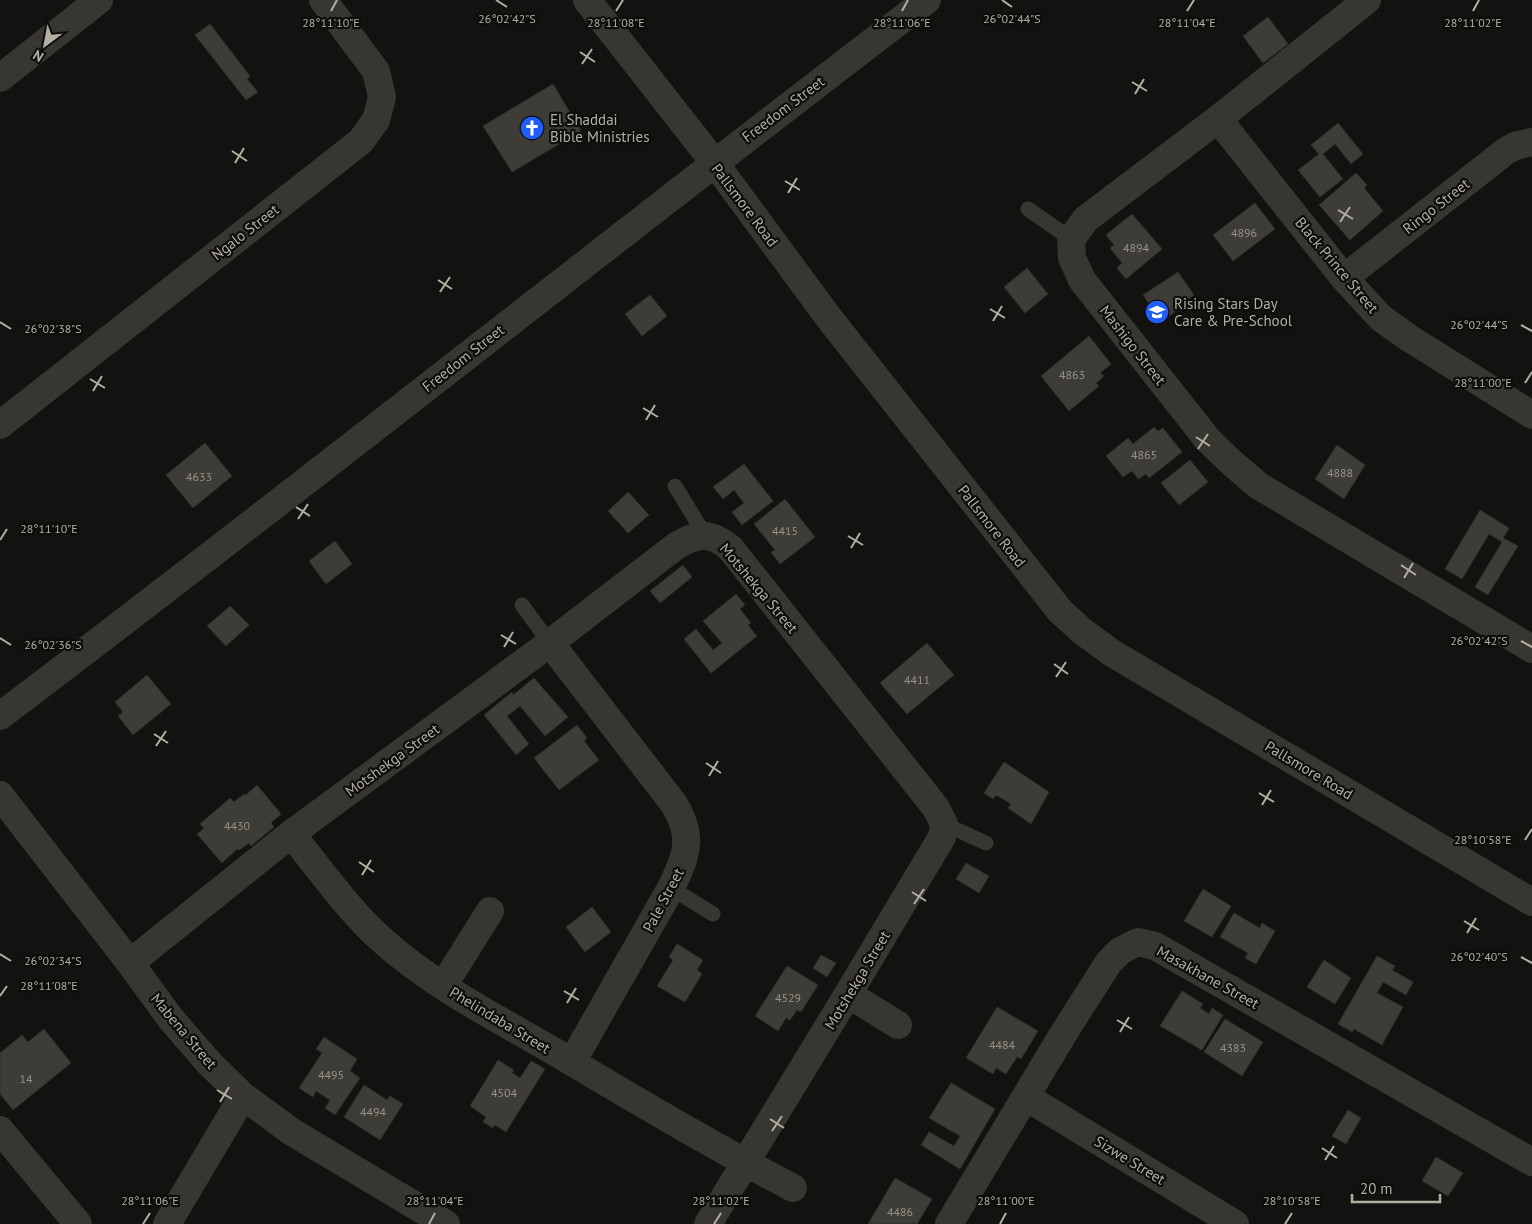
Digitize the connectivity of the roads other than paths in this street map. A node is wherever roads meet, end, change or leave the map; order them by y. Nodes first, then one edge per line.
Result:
1 (99, 0) edge
2 (323, 0) edge
3 (587, 0) edge
4 (926, 0) edge
5 (1367, 0) edge
6 (0, 78) edge
7 (1218, 119) junction
8 (1532, 142) edge
9 (714, 162) junction
10 (1028, 209) dead end
11 (1071, 239) junction
12 (1344, 278) junction
13 (1532, 415) edge
14 (0, 425) edge
15 (675, 486) dead end
16 (705, 535) junction
17 (522, 605) dead end
18 (550, 643) junction
19 (1532, 649) edge
20 (0, 716) edge
21 (0, 795) edge
22 (944, 824) junction
23 (291, 834) junction
24 (986, 843) dead end
25 (671, 888) junction
26 (1532, 902) edge
27 (490, 911) dead end
28 (713, 914) dead end
29 (130, 962) junction
30 (443, 986) junction
31 (848, 994) junction
32 (898, 1025) dead end
33 (572, 1062) junction
34 (243, 1096) junction
35 (1026, 1097) junction
36 (0, 1130) edge
37 (1529, 1152) edge
38 (745, 1162) junction
39 (794, 1188) dead end
40 (78, 1224) edge
41 (167, 1224) edge
42 (446, 1224) edge
43 (708, 1224) edge
44 (949, 1224) edge
45 (1235, 1224) edge

1 - 6 street
2 - 14 street, Ngalo Street
3 - 9 street, Pallsmore Road
4 - 9 street, Freedom Street
5 - 7 street
7 - 11 street
7 - 12 street, Black Prince Street
8 - 12 street, Ringo Street
9 - 20 street, Freedom Street
9 - 26 street, Pallsmore Road
10 - 11 lane
11 - 19 street, Mashigo Street
12 - 13 street, Black Prince Street
15 - 16 lane
16 - 18 street, Motshekga Street
16 - 22 street, Motshekga Street
17 - 18 lane
18 - 23 street, Motshekga Street
18 - 25 street, Pale Street
21 - 29 street, Mabena Street
22 - 24 lane
22 - 31 street, Motshekga Street
23 - 29 street, Motshekga Street
23 - 30 street, Phelindaba Street
25 - 28 lane
25 - 33 street, Pale Street
27 - 30 street
29 - 34 street, Mabena Street
30 - 33 street, Phelindaba Street
31 - 32 street
31 - 38 street, Motshekga Street
33 - 38 street, Phelindaba Street
34 - 41 street
34 - 42 street, Mabena Street
35 - 37 street, Masakhane Street
35 - 44 street, Masakhane Street
35 - 45 street, Sizwe Street
36 - 40 street
38 - 39 street, Phelindaba Street
38 - 43 street, Motshekga Street

